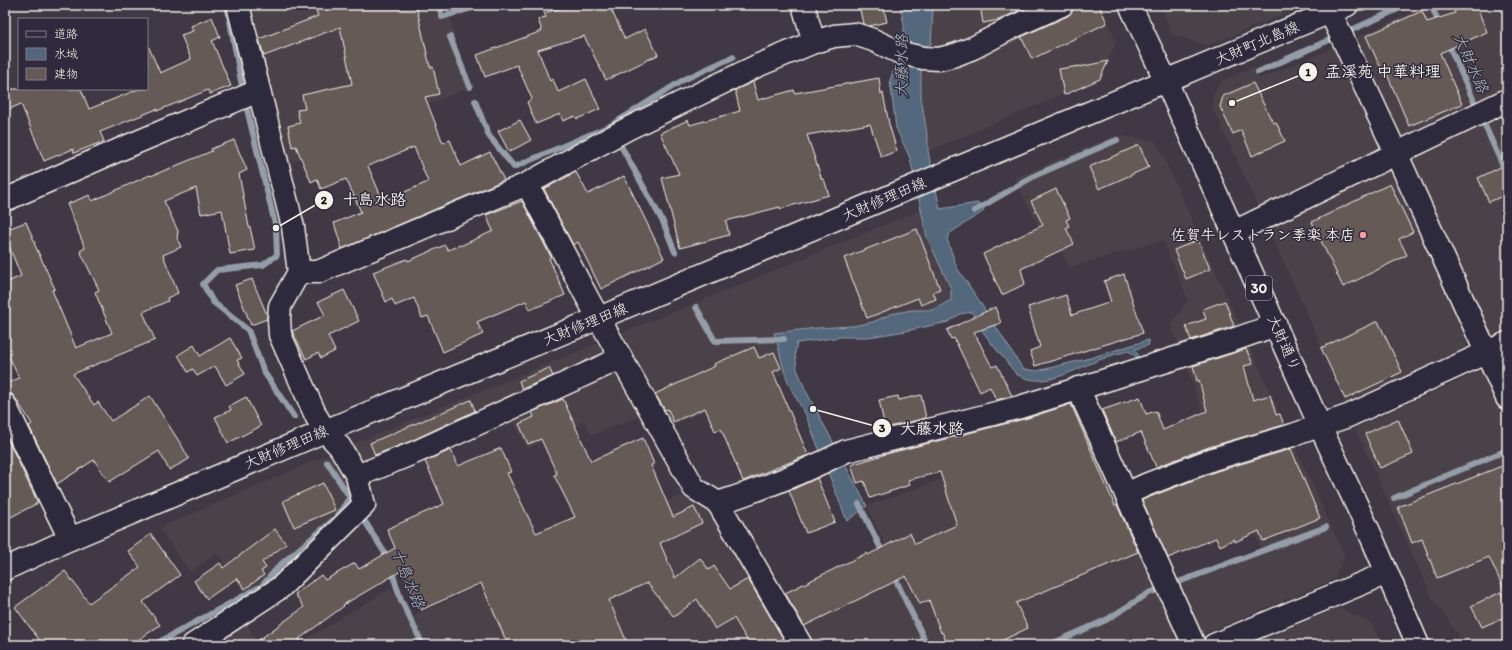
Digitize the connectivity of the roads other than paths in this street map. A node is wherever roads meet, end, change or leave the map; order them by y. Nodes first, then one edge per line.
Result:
1 (238, 5) edge
2 (803, 5) edge
3 (1062, 5) edge
4 (1130, 5) edge
5 (1335, 12) edge
6 (814, 42) junction
7 (1166, 81) junction
8 (258, 91) junction
9 (1500, 104) edge
10 (1396, 153) junction
11 (527, 184) junction
12 (5, 200) edge
13 (1234, 232) junction
14 (299, 272) junction
15 (599, 318) junction
16 (1276, 325) junction
17 (1507, 343) edge
18 (1486, 353) junction
19 (621, 358) junction
20 (1078, 388) junction
21 (1507, 398) edge
22 (5, 405) edge
23 (1320, 426) junction
24 (325, 431) junction
25 (357, 476) junction
26 (1126, 494) junction
27 (718, 503) junction
28 (70, 539) junction
29 (5, 568) edge
30 (1387, 573) junction
31 (193, 645) edge
32 (801, 645) edge
33 (1194, 645) edge
34 (1214, 645) edge
35 (1418, 645) edge

1 - 8 street
2 - 6 street
3 - 6 street
4 - 7 street, 大財通り / 30
5 - 7 street, 大財町北島線
5 - 10 street
6 - 11 street
7 - 13 street, 大財通り / 30
7 - 15 street, 大財修理田線
8 - 12 street
8 - 14 street
9 - 10 street
10 - 13 street
10 - 18 street
11 - 14 street
11 - 15 street
13 - 16 street, 大財通り / 30
14 - 24 street
15 - 19 street
15 - 24 street, 大財修理田線
16 - 20 street
16 - 23 street, 大財通り / 30
17 - 18 street
18 - 21 street
18 - 23 street
19 - 25 street
19 - 27 street
20 - 26 street
20 - 27 street
22 - 28 street
23 - 26 street
23 - 30 street, 大財通り / 30
24 - 25 street
24 - 28 street, 大財修理田線
25 - 31 street
26 - 33 street
27 - 32 street
28 - 29 street, 大財修理田線
30 - 34 street
30 - 35 street, 大財通り

